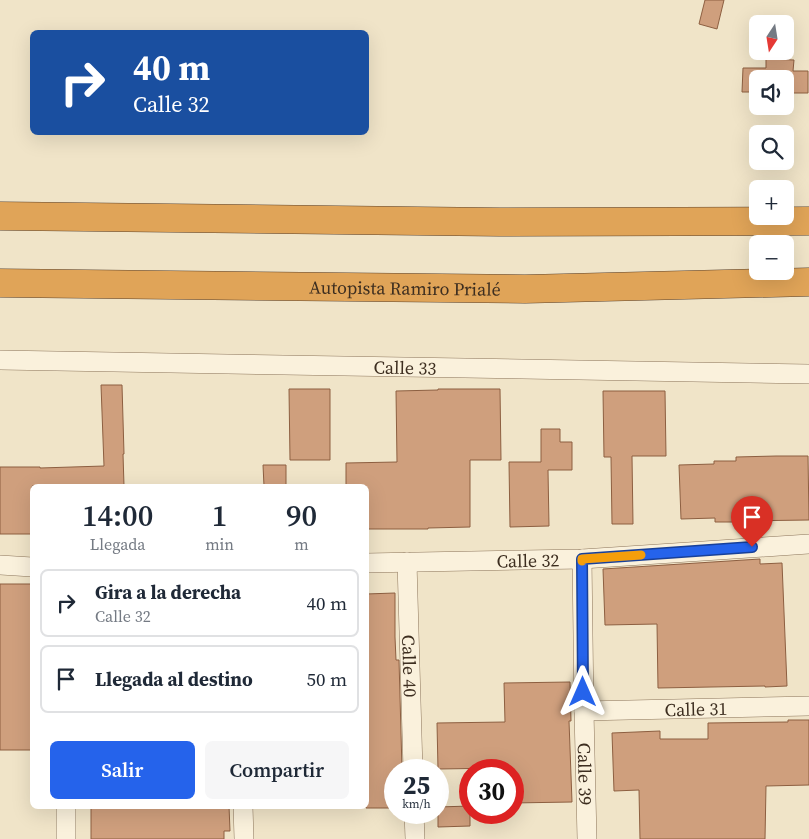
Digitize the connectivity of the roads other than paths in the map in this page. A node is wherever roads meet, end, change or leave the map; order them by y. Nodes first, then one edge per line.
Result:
1 (0, 216) edge
2 (809, 221) edge
3 (809, 282) edge
4 (0, 283) edge
5 (0, 360) edge
6 (809, 374) edge
7 (809, 544) edge
8 (582, 559) junction
9 (407, 562) junction
10 (369, 563) edge
11 (0, 565) edge
12 (30, 567) edge
13 (809, 706) edge
14 (584, 711) junction
15 (413, 759) edge
16 (66, 809) edge
17 (243, 809) edge
18 (414, 824) edge
19 (66, 839) edge
20 (244, 839) edge
21 (415, 839) edge
22 (587, 839) edge

1 - 2 highway
3 - 4 highway, Autopista Ramiro Prialé
5 - 6 street, Calle 33
7 - 8 street, Calle 32
8 - 9 street, Calle 32
8 - 14 street, Calle 39
9 - 10 street, Calle 32
9 - 15 street, Calle 40
11 - 12 street
13 - 14 street, Calle 31
14 - 22 street, Calle 39
16 - 19 street
17 - 20 street
18 - 21 street

